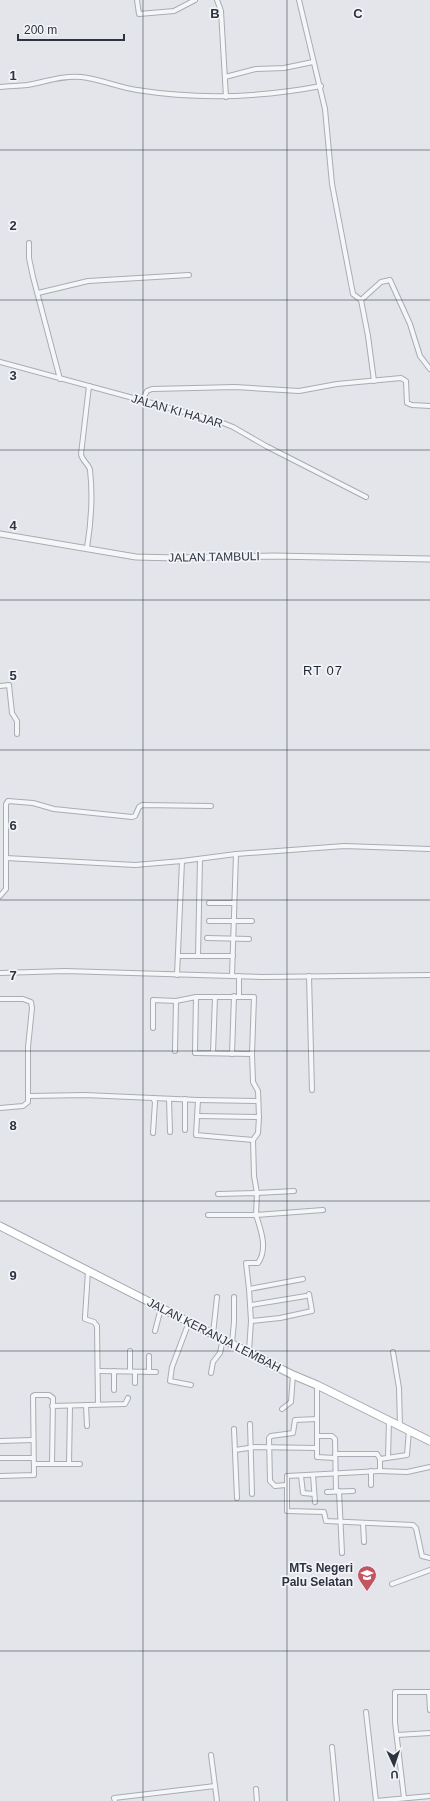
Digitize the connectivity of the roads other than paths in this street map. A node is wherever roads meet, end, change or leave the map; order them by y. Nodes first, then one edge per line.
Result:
1 (137, 0) edge
2 (195, 0) edge
3 (216, 0) edge
4 (299, 0) edge
5 (313, 62) junction
6 (225, 77) junction
7 (321, 86) junction
8 (0, 87) edge
9 (226, 97) junction
10 (29, 243) dead end
11 (189, 275) dead end
12 (38, 293) junction
13 (361, 300) junction
14 (0, 362) edge
15 (430, 369) edge
16 (60, 378) junction
17 (374, 381) junction
18 (89, 386) junction
19 (142, 400) junction
20 (430, 406) edge
21 (366, 497) dead end
22 (0, 534) edge
23 (87, 548) junction
24 (430, 560) edge
25 (0, 686) edge
26 (18, 734) dead end
27 (211, 806) dead end
28 (430, 849) edge
29 (236, 854) junction
30 (6, 858) junction
31 (200, 858) junction
32 (182, 861) junction
33 (0, 896) edge
34 (209, 903) dead end
35 (234, 903) junction
36 (209, 920) dead end
37 (233, 921) junction
38 (252, 921) dead end
39 (207, 938) dead end
40 (233, 938) junction
41 (249, 939) dead end
42 (178, 956) junction
43 (198, 956) junction
44 (233, 956) junction
45 (0, 973) edge
46 (177, 975) junction
47 (430, 975) edge
48 (232, 976) junction
49 (239, 976) junction
50 (309, 976) junction
51 (236, 996) junction
52 (196, 997) junction
53 (216, 997) junction
54 (0, 999) edge
55 (176, 1001) junction
56 (153, 1028) dead end
57 (175, 1051) dead end
58 (214, 1053) junction
59 (232, 1054) junction
60 (252, 1054) junction
61 (312, 1090) dead end
62 (29, 1096) junction
63 (153, 1098) junction
64 (169, 1099) junction
65 (185, 1100) junction
66 (198, 1100) junction
67 (258, 1101) junction
68 (0, 1108) edge
69 (197, 1116) junction
70 (259, 1117) junction
71 (185, 1130) dead end
72 (170, 1132) dead end
73 (153, 1133) dead end
74 (253, 1140) junction
75 (294, 1191) dead end
76 (256, 1193) junction
77 (218, 1194) dead end
78 (323, 1210) dead end
79 (208, 1215) dead end
80 (256, 1215) junction
81 (0, 1226) edge
82 (88, 1271) junction
83 (303, 1280) dead end
84 (250, 1289) junction
85 (217, 1297) dead end
86 (234, 1297) dead end
87 (251, 1305) junction
88 (161, 1308) junction
89 (251, 1321) junction
90 (189, 1322) junction
91 (155, 1331) dead end
92 (213, 1334) junction
93 (223, 1339) junction
94 (232, 1343) junction
95 (249, 1351) junction
96 (130, 1352) dead end
97 (393, 1352) dead end
98 (149, 1356) dead end
99 (98, 1371) junction
100 (114, 1371) junction
101 (130, 1371) junction
102 (135, 1372) junction
103 (149, 1372) junction
104 (156, 1372) dead end
105 (212, 1373) dead end
106 (292, 1375) junction
107 (135, 1383) dead end
108 (191, 1385) dead end
109 (318, 1385) junction
110 (114, 1390) dead end
111 (128, 1398) dead end
112 (98, 1404) junction
113 (86, 1405) junction
114 (52, 1406) junction
115 (70, 1406) junction
116 (282, 1409) dead end
117 (317, 1419) junction
118 (388, 1420) junction
119 (250, 1424) dead end
120 (87, 1426) dead end
121 (400, 1426) junction
122 (234, 1429) dead end
123 (409, 1430) junction
124 (317, 1436) junction
125 (33, 1440) junction
126 (0, 1441) edge
127 (430, 1441) edge
128 (268, 1447) junction
129 (252, 1448) junction
130 (317, 1448) junction
131 (235, 1450) junction
132 (335, 1456) junction
133 (0, 1458) edge
134 (34, 1458) junction
135 (388, 1458) junction
136 (380, 1459) junction
137 (34, 1464) junction
138 (52, 1464) junction
139 (69, 1464) junction
140 (80, 1464) dead end
141 (430, 1467) edge
142 (371, 1471) junction
143 (379, 1471) junction
144 (335, 1473) junction
145 (313, 1475) junction
146 (0, 1476) edge
147 (302, 1476) junction
148 (286, 1485) junction
149 (371, 1485) dead end
150 (338, 1491) junction
151 (353, 1491) dead end
152 (327, 1492) dead end
153 (252, 1494) dead end
154 (314, 1494) junction
155 (237, 1498) dead end
156 (315, 1502) dead end
157 (340, 1522) junction
158 (364, 1524) junction
159 (364, 1542) dead end
160 (342, 1553) dead end
161 (430, 1558) edge
162 (430, 1570) edge
163 (392, 1584) dead end
164 (430, 1692) edge
165 (430, 1710) edge
166 (366, 1712) dead end
167 (430, 1733) edge
168 (397, 1735) junction
169 (332, 1746) dead end
170 (211, 1755) dead end
171 (215, 1786) junction
172 (256, 1789) dead end
173 (430, 1796) edge
174 (404, 1798) junction
175 (115, 1801) edge
176 (217, 1801) edge
177 (257, 1801) edge
178 (337, 1801) edge
179 (376, 1801) edge

1 - 2 street
3 - 6 street
4 - 5 street
5 - 6 street
5 - 7 street
6 - 9 street
7 - 9 street
7 - 13 street
8 - 9 street
10 - 12 street
11 - 12 street
12 - 16 street
13 - 15 street
13 - 17 street
14 - 16 street, JALAN KI HAJAR
16 - 18 street, JALAN KI HAJAR
17 - 19 street
17 - 20 street
18 - 19 street, JALAN KI HAJAR
18 - 23 street
19 - 21 street, JALAN KI HAJAR
22 - 23 street, JALAN TAMBULI
23 - 24 street, JALAN TAMBULI
25 - 26 street
27 - 30 street
28 - 29 street
29 - 31 street
29 - 35 street
30 - 32 street
30 - 33 street
31 - 32 street
31 - 43 street
32 - 42 street
34 - 35 street
35 - 37 street
36 - 37 street
37 - 38 street
37 - 40 street
39 - 40 street
40 - 41 street
40 - 44 street
42 - 43 street
42 - 46 street
43 - 44 street
44 - 48 street
45 - 46 street
46 - 48 street
47 - 50 street
48 - 49 street
49 - 50 street
49 - 51 street
50 - 61 street
51 - 53 street
51 - 59 street
51 - 60 street
52 - 53 street
52 - 55 street
52 - 58 street
53 - 58 street
54 - 62 street
55 - 56 street
55 - 57 street
58 - 59 street
59 - 60 street
60 - 67 street
62 - 63 street
62 - 68 street
63 - 64 street
63 - 73 street
64 - 65 street
64 - 72 street
65 - 66 street
65 - 71 street
66 - 67 street
66 - 69 street
67 - 70 street
69 - 70 street
69 - 74 street
70 - 74 street
74 - 76 street
75 - 76 street
76 - 77 street
76 - 80 street
78 - 80 street
79 - 80 street
80 - 84 street
81 - 82 main road, JALAN KERANJA LEMBAH
82 - 88 main road, JALAN KERANJA LEMBAH
82 - 99 street
83 - 84 street
84 - 87 street
85 - 92 street
86 - 94 street
87 - 89 street
87 - 89 street
88 - 90 main road, JALAN KERANJA LEMBAH
88 - 91 street
89 - 95 street
90 - 92 main road, JALAN KERANJA LEMBAH
90 - 108 street
92 - 93 main road, JALAN KERANJA LEMBAH
93 - 94 main road, JALAN KERANJA LEMBAH
93 - 105 street
94 - 95 main road, JALAN KERANJA LEMBAH
95 - 106 main road, JALAN KERANJA LEMBAH
96 - 101 street
97 - 121 street
98 - 103 street
99 - 100 street
99 - 112 street
100 - 101 street
100 - 110 street
101 - 102 street
102 - 103 street
102 - 107 street
103 - 104 street
106 - 109 main road, JALAN KERANJA LEMBAH
106 - 116 street
109 - 117 street
109 - 118 main road, JALAN KERANJA LEMBAH
111 - 112 street
112 - 113 street
113 - 115 street
113 - 120 street
114 - 115 street
114 - 125 street
114 - 138 street
115 - 139 street
117 - 124 street
117 - 128 street
118 - 121 main road, JALAN KERANJA LEMBAH
118 - 135 street
119 - 129 street
121 - 123 main road, JALAN KERANJA LEMBAH
122 - 131 street
123 - 127 main road, JALAN KERANJA LEMBAH
123 - 135 street
124 - 130 street
124 - 132 street
125 - 126 street
125 - 134 street
128 - 129 street
128 - 130 street
128 - 148 street
129 - 131 street
129 - 153 street
130 - 132 street
131 - 155 street
132 - 136 street
132 - 144 street
133 - 134 street
134 - 137 street
135 - 136 street
136 - 143 street
137 - 138 street
137 - 146 street
138 - 139 street
139 - 140 street
141 - 143 street
142 - 143 street
142 - 144 street
142 - 149 street
144 - 145 street
144 - 150 street
145 - 147 street
145 - 154 street
147 - 148 street
147 - 154 street
148 - 157 street
150 - 151 street
150 - 152 street
150 - 157 street
154 - 156 street
157 - 158 street
157 - 160 street
158 - 159 street
158 - 161 street
162 - 163 street
164 - 165 street
164 - 168 street
166 - 179 street
167 - 168 street
168 - 174 street
169 - 178 street
170 - 171 street
171 - 175 street
171 - 176 street
172 - 177 street
173 - 174 street
174 - 179 street

